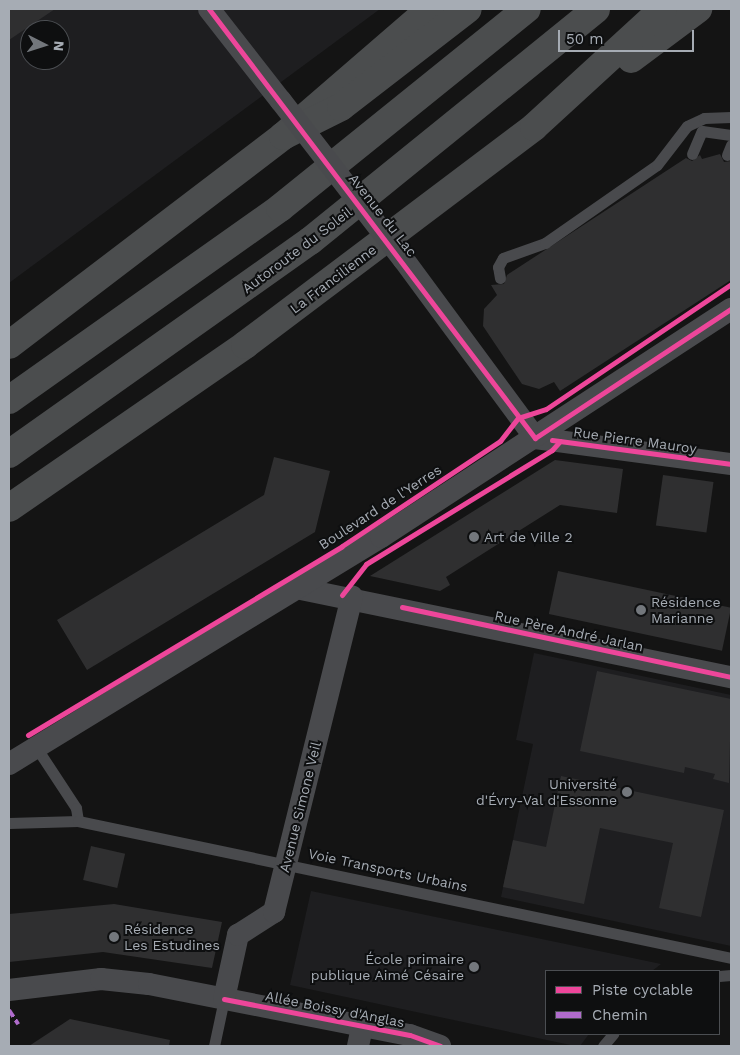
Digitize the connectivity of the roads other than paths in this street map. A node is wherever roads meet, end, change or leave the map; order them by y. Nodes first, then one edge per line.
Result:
1 (210, 9) edge
2 (430, 9) edge
3 (468, 9) edge
4 (527, 9) edge
5 (596, 9) edge
6 (663, 9) edge
7 (698, 9) edge
8 (731, 117) edge
9 (534, 127) junction
10 (283, 136) junction
11 (731, 136) edge
12 (692, 154) dead end
13 (500, 278) dead end
14 (731, 309) edge
15 (9, 345) edge
16 (9, 400) edge
17 (535, 438) junction
18 (9, 454) edge
19 (731, 464) edge
20 (9, 508) edge
21 (296, 588) junction
22 (352, 596) junction
23 (731, 677) edge
24 (36, 747) junction
25 (9, 764) edge
26 (78, 821) junction
27 (9, 823) edge
28 (286, 864) junction
29 (731, 958) edge
30 (9, 990) edge
31 (224, 999) junction
32 (612, 1035) edge
33 (360, 1036) edge
34 (214, 1046) edge
35 (440, 1046) edge
36 (603, 1046) edge

1 - 17 street, Avenue du Lac, bridge
2 - 10 highway
3 - 10 highway
4 - 16 highway
5 - 18 highway, Autoroute du Soleil
6 - 9 highway, La Francilienne
7 - 9 highway
8 - 13 lane
9 - 20 highway, La Francilienne
10 - 15 highway
11 - 12 lane
14 - 17 street, Boulevard de l'Yerres
17 - 19 street, Rue Pierre Mauroy
17 - 21 street, Boulevard de l'Yerres
21 - 22 street, Rue Père André Jarlan
21 - 24 street, Boulevard de l'Yerres
22 - 23 street, Rue Père André Jarlan
22 - 28 street, Avenue Simone Veil
24 - 25 street, Boulevard de l'Yerres
24 - 26 lane
26 - 27 lane, Voie Transports Urbains
26 - 28 lane, Voie Transports Urbains
28 - 29 lane, Voie Transports Urbains
28 - 31 street, Avenue Simone Veil
30 - 31 street, Allée Boissy d'Anglas
31 - 33 street, Allée Boissy d'Anglas
31 - 34 lane
32 - 36 lane
33 - 35 street, Allée Boissy d'Anglas

